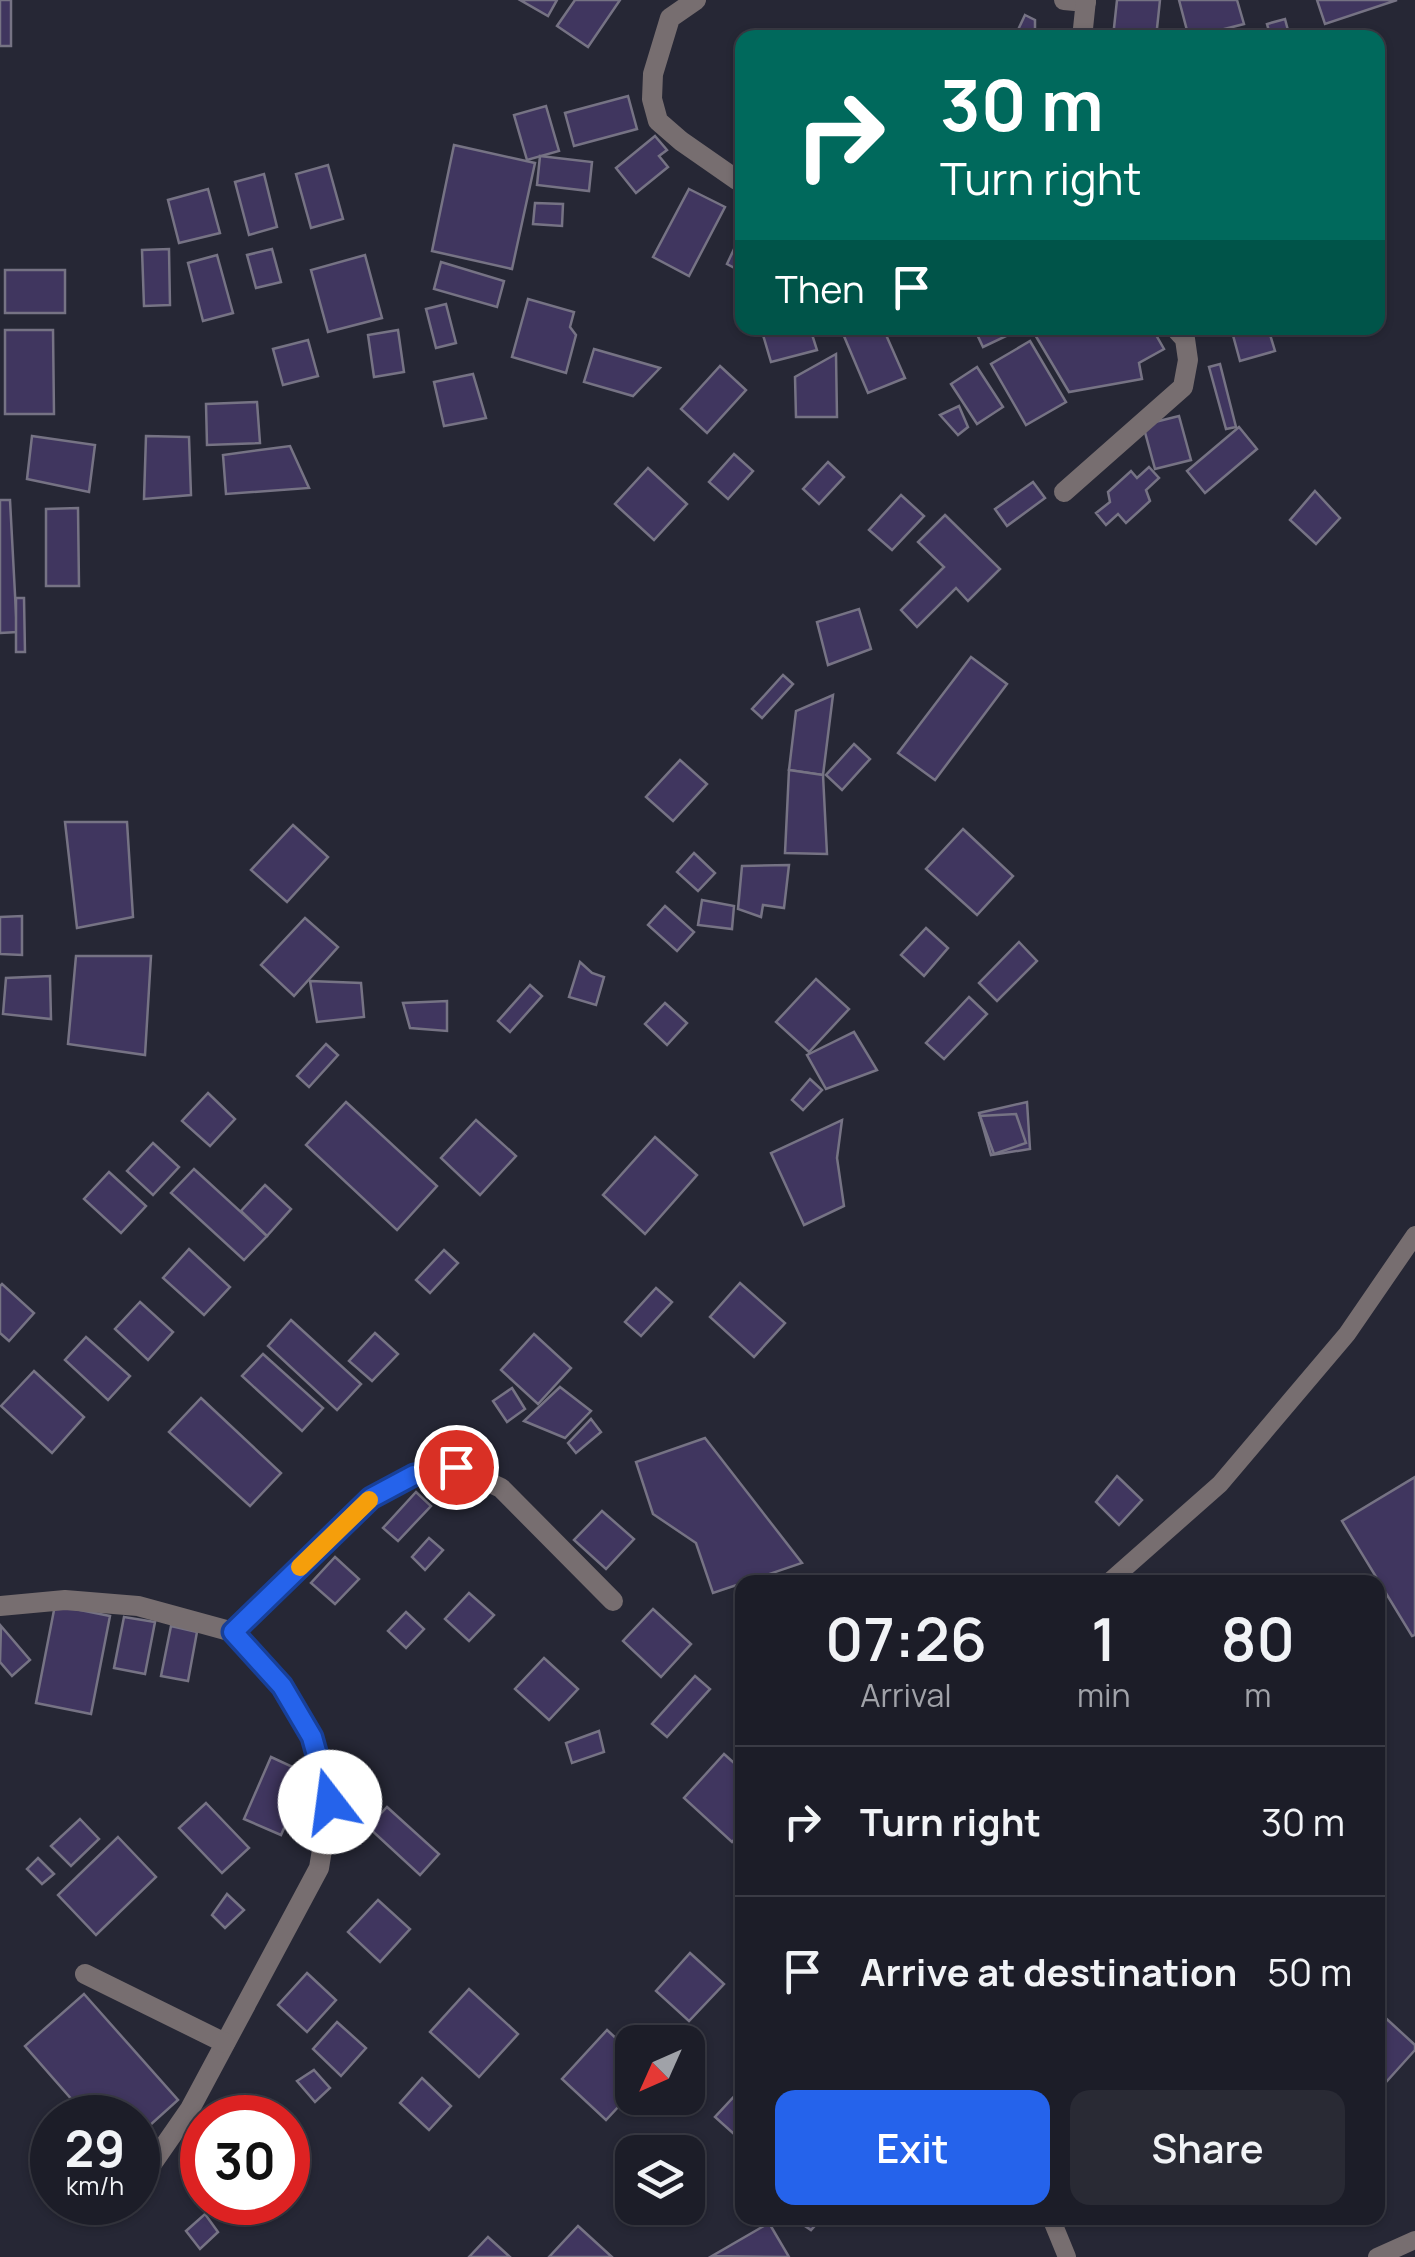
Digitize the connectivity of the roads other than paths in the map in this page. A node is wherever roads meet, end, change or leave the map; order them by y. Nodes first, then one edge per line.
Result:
1 (696, 0) edge
2 (1064, 0) edge
3 (1086, 1) edge
4 (1083, 30) edge
5 (735, 179) edge
6 (1182, 335) edge
7 (1064, 492) dead end
8 (1415, 1235) edge
9 (1117, 1575) edge
10 (613, 1601) dead end
11 (0, 1606) edge
12 (233, 1632) junction
13 (84, 1974) dead end
14 (225, 2043) junction
15 (160, 2152) edge
16 (1054, 2225) edge
17 (1415, 2240) edge
18 (1066, 2257) edge
19 (1377, 2257) edge

1 - 5 street
2 - 3 street
3 - 4 street
6 - 7 street
8 - 9 lane
10 - 12 street
11 - 12 street
12 - 14 street
13 - 14 street
14 - 15 street
16 - 18 lane
17 - 19 lane

